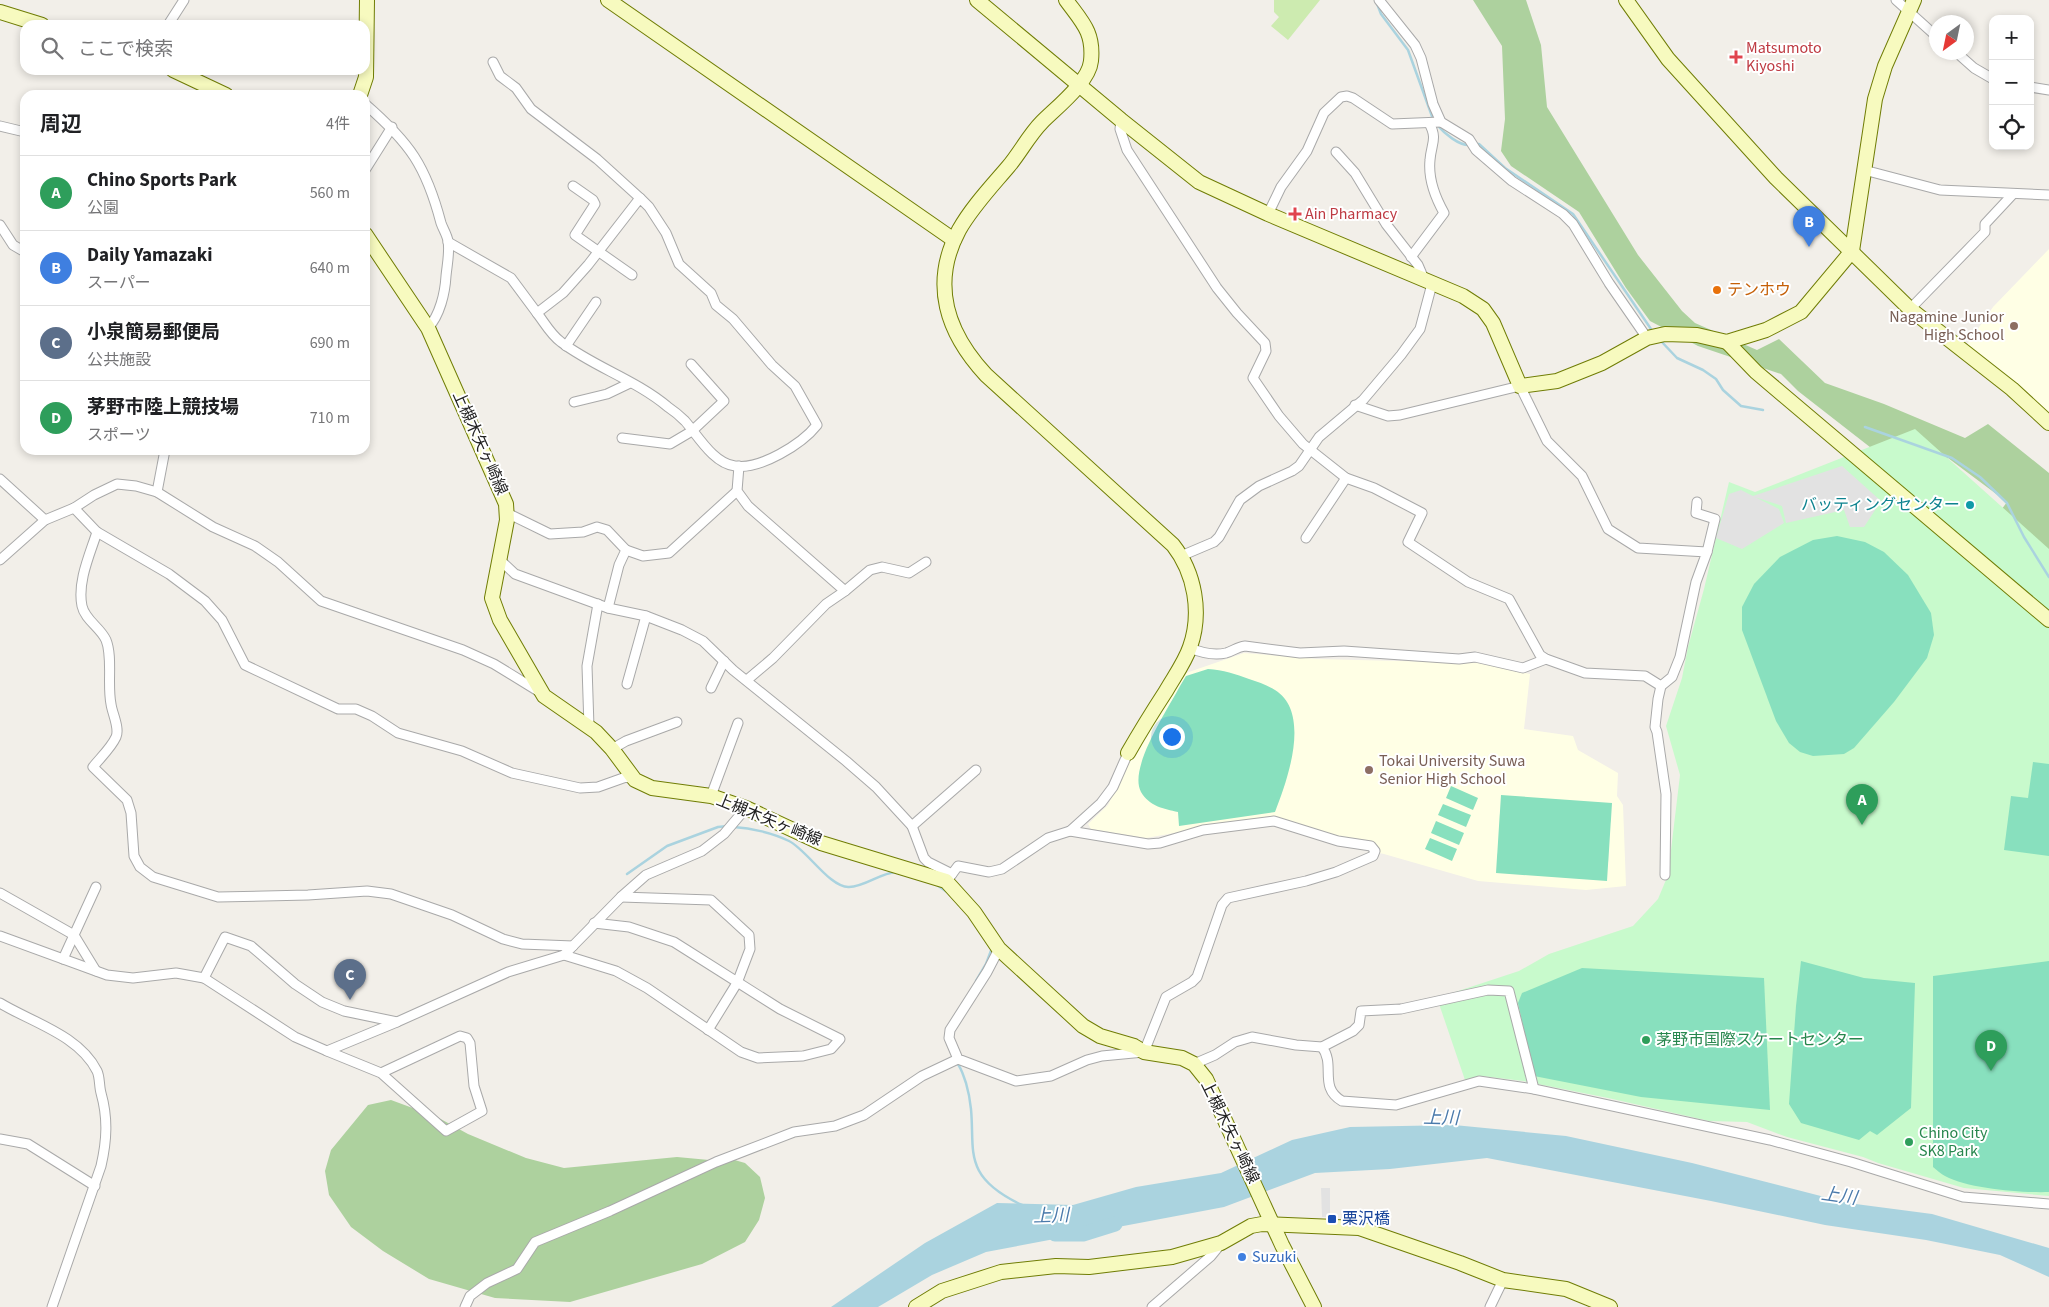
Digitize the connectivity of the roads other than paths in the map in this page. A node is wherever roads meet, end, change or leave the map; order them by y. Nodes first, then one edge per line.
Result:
1 (184, 0) edge
2 (366, 0) edge
3 (608, 0) edge
4 (977, 0) edge
5 (1066, 0) edge
6 (1626, 0) edge
7 (1896, 0) edge
8 (1380, 1) edge
9 (1911, 5) edge
10 (0, 12) edge
11 (26, 20) edge
12 (171, 20) edge
13 (366, 20) edge
14 (1929, 27) edge
15 (1965, 60) edge
16 (494, 62) dead end
17 (184, 75) edge
18 (366, 75) edge
19 (1989, 77) edge
20 (1079, 84) junction
21 (2034, 88) edge
22 (215, 90) edge
23 (362, 90) edge
24 (2049, 90) edge
25 (370, 108) edge
26 (1122, 120) junction
27 (1441, 122) junction
28 (1430, 123) junction
29 (0, 126) edge
30 (392, 127) junction
31 (20, 131) edge
32 (1336, 152) dead end
33 (370, 162) edge
34 (1864, 170) junction
35 (573, 186) dead end
36 (2013, 194) junction
37 (2049, 195) edge
38 (640, 198) junction
39 (1268, 214) junction
40 (0, 225) edge
41 (954, 240) junction
42 (370, 241) edge
43 (448, 242) junction
44 (20, 249) edge
45 (599, 251) junction
46 (1852, 251) junction
47 (1411, 257) junction
48 (632, 275) dead end
49 (1428, 281) junction
50 (596, 302) dead end
51 (1910, 309) junction
52 (537, 313) junction
53 (428, 328) junction
54 (1647, 338) junction
55 (1727, 342) junction
56 (566, 346) junction
57 (691, 364) dead end
58 (630, 383) junction
59 (1520, 386) junction
60 (574, 402) dead end
61 (1355, 406) junction
62 (2049, 423) edge
63 (692, 431) junction
64 (622, 438) dead end
65 (1310, 449) junction
66 (164, 455) edge
67 (739, 466) junction
68 (1346, 478) junction
69 (0, 479) edge
70 (736, 491) junction
71 (157, 492) junction
72 (1697, 502) dead end
73 (74, 508) junction
74 (507, 513) junction
75 (45, 520) junction
76 (97, 532) junction
77 (1306, 538) dead end
78 (626, 550) junction
79 (1707, 552) junction
80 (1181, 556) junction
81 (0, 560) edge
82 (500, 560) junction
83 (926, 562) dead end
84 (845, 591) junction
85 (598, 604) junction
86 (608, 608) junction
87 (646, 616) junction
88 (2049, 620) edge
89 (1190, 648) junction
90 (1546, 659) junction
91 (724, 661) junction
92 (747, 680) junction
93 (627, 684) dead end
94 (1661, 686) junction
95 (711, 688) dead end
96 (544, 696) junction
97 (677, 722) dead end
98 (738, 723) dead end
99 (589, 727) junction
100 (612, 749) junction
101 (1128, 753) joint
102 (976, 770) dead end
103 (635, 780) junction
104 (711, 796) junction
105 (743, 812) junction
106 (912, 826) junction
107 (1070, 831) junction
108 (1665, 875) dead end
109 (949, 877) junction
110 (96, 887) dead end
111 (0, 893) edge
112 (620, 896) junction
113 (594, 923) junction
114 (74, 935) junction
115 (0, 936) edge
116 (573, 946) junction
117 (999, 949) junction
118 (564, 955) junction
119 (63, 959) junction
120 (96, 971) junction
121 (204, 978) junction
122 (737, 982) junction
123 (0, 1003) edge
124 (397, 1022) junction
125 (708, 1030) junction
126 (1322, 1047) junction
127 (327, 1051) junction
128 (1144, 1052) junction
129 (956, 1061) junction
130 (1194, 1064) junction
131 (381, 1073) junction
132 (1534, 1089) junction
133 (0, 1139) edge
134 (95, 1186) junction
135 (2049, 1204) edge
136 (1274, 1226) junction
137 (1221, 1243) junction
138 (1503, 1280) junction
139 (52, 1307) edge
140 (465, 1307) edge
141 (916, 1307) edge
142 (1152, 1307) edge
143 (1314, 1307) edge
144 (1490, 1307) edge
145 (1610, 1307) edge

1 - 12 street
2 - 13 street
3 - 41 street
4 - 20 street
5 - 20 street
6 - 46 street
7 - 9 street
8 - 27 street
9 - 14 street
9 - 34 street
10 - 11 street
15 - 19 street
16 - 38 street
17 - 22 street
18 - 23 street
20 - 26 street
20 - 41 street
21 - 24 street
25 - 30 street
26 - 39 street
26 - 65 street
27 - 28 street
27 - 54 street
28 - 39 street
28 - 47 street
29 - 31 street
30 - 33 street
30 - 43 street
32 - 47 street
34 - 36 street
34 - 46 street
35 - 45 street
36 - 37 street
36 - 51 street
38 - 45 street
38 - 67 street
39 - 49 street
40 - 44 street
41 - 80 street
42 - 53 street, 上槻木矢ヶ崎線
43 - 52 street
43 - 53 street
45 - 48 street
45 - 52 street
46 - 51 street
46 - 55 street
47 - 49 street
49 - 59 street
49 - 61 street
50 - 56 street
51 - 62 street
52 - 56 street
53 - 74 street, 上槻木矢ヶ崎線
54 - 55 street
54 - 59 street
55 - 88 street
56 - 58 street
57 - 63 street
58 - 60 street
58 - 63 street
59 - 61 street
59 - 79 street
61 - 65 street
63 - 64 street
63 - 67 street
65 - 68 street
65 - 80 street
66 - 71 street
67 - 70 street
68 - 77 street
68 - 90 street
69 - 75 street
70 - 78 street
70 - 84 street
71 - 73 street
71 - 96 street
72 - 79 street
73 - 75 street
73 - 76 street
74 - 78 street
74 - 82 street, 上槻木矢ヶ崎線
75 - 81 street
76 - 103 street
76 - 116 street
78 - 86 street
79 - 94 street
80 - 89 street
82 - 85 street
82 - 96 street, 上槻木矢ヶ崎線
83 - 84 street
84 - 92 street
85 - 86 street
85 - 99 street
86 - 87 street
87 - 91 street
87 - 93 street
89 - 90 street
89 - 101 street
90 - 94 street
91 - 92 street
91 - 95 street
92 - 106 street
94 - 108 street
96 - 99 street, 上槻木矢ヶ崎線
97 - 100 street
98 - 104 street
99 - 100 street, 上槻木矢ヶ崎線
100 - 103 street, 上槻木矢ヶ崎線
101 - 107 street
102 - 106 street
103 - 104 street, 上槻木矢ヶ崎線
104 - 105 street, 上槻木矢ヶ崎線
105 - 109 street, 上槻木矢ヶ崎線
105 - 112 street
106 - 109 street
107 - 109 street
107 - 128 street
109 - 117 street, 上槻木矢ヶ崎線
110 - 114 street
111 - 114 street
112 - 113 street
112 - 122 street
113 - 116 street
113 - 122 street
114 - 119 street
114 - 120 street
115 - 119 street
116 - 118 street
117 - 128 street, 上槻木矢ヶ崎線
117 - 129 street
118 - 124 street
118 - 125 street
119 - 120 street
120 - 121 street
121 - 124 street
121 - 127 street
122 - 125 street
122 - 125 street
123 - 134 street
124 - 127 street
126 - 130 street
126 - 132 street
126 - 132 street
127 - 131 street
128 - 129 street
128 - 130 street, 上槻木矢ヶ崎線
129 - 140 street
130 - 136 street, 上槻木矢ヶ崎線
131 - 131 street
132 - 135 street
133 - 134 street
134 - 139 street
136 - 137 street
136 - 138 street
136 - 143 street, 上槻木矢ヶ崎線
137 - 141 street
137 - 142 street
138 - 144 street
138 - 145 street

